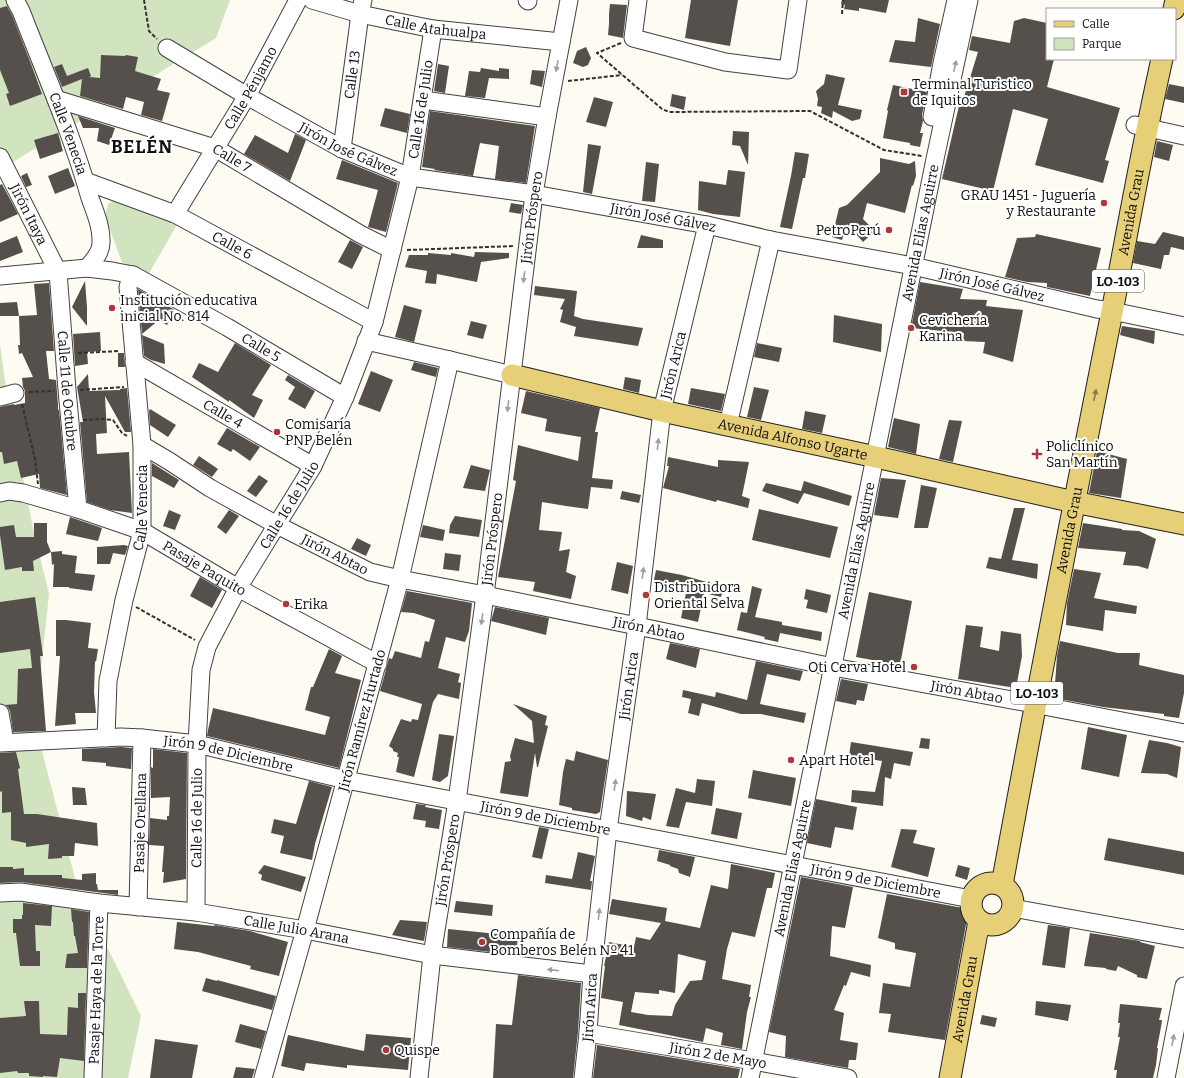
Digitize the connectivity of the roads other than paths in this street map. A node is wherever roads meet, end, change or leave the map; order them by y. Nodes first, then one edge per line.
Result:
1 (15, 0) edge
2 (569, 0) edge
3 (638, 0) edge
4 (798, 0) edge
5 (956, 0) edge
6 (969, 0) edge
7 (300, 1) edge
8 (361, 7) edge
9 (433, 29) junction
10 (561, 42) junction
11 (166, 48) road end
12 (1150, 60) edge
13 (1162, 60) edge
14 (943, 91) junction
15 (247, 96) junction
16 (56, 99) junction
17 (423, 100) junction
18 (547, 117) junction
19 (1141, 127) junction
20 (1184, 136) edge
21 (214, 148) junction
22 (342, 149) junction
23 (0, 157) edge
24 (410, 177) junction
25 (86, 182) junction
26 (534, 194) junction
27 (175, 214) junction
28 (707, 225) junction
29 (771, 240) junction
30 (392, 250) junction
31 (908, 265) junction
32 (87, 268) junction
33 (58, 272) junction
34 (133, 275) junction
35 (0, 276) edge
36 (1104, 310) junction
37 (374, 322) junction
38 (1184, 326) edge
39 (366, 341) junction
40 (134, 356) junction
41 (450, 360) junction
42 (512, 375) junction
43 (345, 397) junction
44 (662, 411) junction
45 (728, 425) junction
46 (142, 445) junction
47 (872, 456) junction
48 (313, 466) junction
49 (0, 493) edge
50 (1068, 501) junction
51 (78, 509) junction
52 (1184, 524) edge
53 (277, 525) junction
54 (142, 531) junction
55 (1184, 534) edge
56 (400, 579) junction
57 (238, 588) junction
58 (485, 595) junction
59 (637, 626) junction
60 (378, 664) junction
61 (827, 666) junction
62 (1029, 703) junction
63 (0, 713) edge
64 (1184, 733) edge
65 (106, 738) junction
66 (142, 738) junction
67 (2, 742) edge
68 (197, 744) junction
69 (346, 780) junction
70 (457, 800) junction
71 (608, 830) junction
72 (788, 865) junction
73 (996, 884) junction
74 (0, 893) edge
75 (971, 900) junction
76 (99, 903) junction
77 (138, 907) junction
78 (1013, 908) junction
79 (196, 912) junction
80 (986, 923) junction
81 (305, 930) junction
82 (1184, 939) edge
83 (432, 955) junction
84 (592, 974) junction
85 (1184, 986) edge
86 (588, 1033) junction
87 (749, 1060) junction
88 (94, 1078) edge
89 (263, 1078) edge
90 (419, 1078) edge
91 (583, 1078) edge
92 (742, 1078) edge
93 (750, 1078) edge
94 (848, 1078) edge
95 (950, 1078) edge
96 (965, 1078) edge
97 (1166, 1078) edge

1 - 16 street, Calle Venecia
2 - 10 street, Jirón Próspero
3 - 4 street
5 - 14 street, Avenida Elías Aguirre
14 -> 6 street, Avenida Elías Aguirre
7 - 8 street, Calle Atahualpa
7 - 15 street, Calle Pénjamo
8 - 9 street, Calle Atahualpa
8 - 22 street, Calle 13
9 - 10 street, Calle Atahualpa
9 - 17 street, Calle 16 de Julio
10 -> 18 street, Jirón Próspero
11 - 15 street, Jirón José Gálvez
12 - 19 main road, Avenida Grau / LO-103
13 - 19 main road, Avenida Grau / LO-103
14 - 31 street, Avenida Elías Aguirre
14 - 31 street, Avenida Elías Aguirre
15 - 21 street, Calle Pénjamo
15 - 22 street, Jirón José Gálvez
16 - 21 street, Calle 7
16 - 25 street, Calle Venecia
17 - 18 street
17 - 24 street, Calle 16 de Julio
18 - 26 street, Jirón Próspero
19 - 20 street
19 - 36 main road, Avenida Grau / LO-103
21 - 27 street, Calle Pénjamo
21 - 30 street, Calle 7
22 - 24 street, Jirón José Gálvez
23 - 33 street, Jirón Itaya
24 - 26 street, Jirón José Gálvez
24 - 30 street, Calle 16 de Julio
25 - 27 street, Calle 6
25 - 32 street, Calle Venecia
26 - 28 street, Jirón José Gálvez
26 -> 42 street, Jirón Próspero
27 - 37 street, Calle 6
28 - 29 street, Jirón José Gálvez
28 - 44 street, Jirón Arica
29 - 31 street, Jirón José Gálvez
29 - 45 street
30 - 37 street, Calle 16 de Julio
31 - 36 street, Jirón José Gálvez
31 - 47 street, Avenida Elías Aguirre
32 - 33 street, Calle 5
32 - 34 street, Calle 5
33 - 35 street, Calle 5
33 - 51 street, Calle 11 de Octubre
34 - 40 street, Calle Venecia
34 - 43 street, Calle 5
36 - 38 street, Jirón José Gálvez
36 - 50 main road, Avenida Grau / LO-103
37 - 39 street, Calle 16 de Julio
39 - 41 street
39 - 43 street, Calle 16 de Julio
40 - 46 street, Calle Venecia
40 - 48 street, Calle 4
41 - 42 street
41 - 56 street, Jirón Ramírez Hurtado
42 - 44 main road, Avenida Alfonso Ugarte
42 -> 58 street, Jirón Próspero
43 - 48 street, Calle 16 de Julio
44 - 45 main road, Avenida Alfonso Ugarte
59 -> 44 street, Jirón Arica
45 - 47 main road, Avenida Alfonso Ugarte
46 - 53 street, Jirón Abtao
46 - 54 street, Calle Venecia
47 - 50 main road, Avenida Alfonso Ugarte
47 - 61 street, Avenida Elías Aguirre
48 - 53 street, Calle 16 de Julio
49 - 51 street, Pasaje Paquito
50 - 52 main road, Avenida Alfonso Ugarte
50 - 55 main road, Avenida Alfonso Ugarte
50 - 62 main road, Avenida Grau / LO-103
51 - 54 street, Pasaje Paquito
53 - 56 street, Jirón Abtao
53 - 57 street, Calle 16 de Julio
54 - 57 street, Pasaje Paquito
54 - 65 street, Calle Venecia
56 - 58 street, Jirón Abtao
56 - 60 street, Jirón Ramírez Hurtado
57 - 60 street, Pasaje Paquito
57 - 68 street, Calle 16 de Julio
58 - 59 street, Jirón Abtao
58 -> 70 street, Jirón Próspero
59 - 61 street, Jirón Abtao
71 -> 59 street, Jirón Arica
60 - 69 street, Jirón Ramírez Hurtado
61 - 62 street, Jirón Abtao
61 - 72 street, Avenida Elías Aguirre
62 - 64 street, Jirón Abtao
62 - 73 main road, Avenida Grau / LO-103
63 - 67 street
65 - 66 street, Jirón 9 de Diciembre
65 - 67 street, Jirón 9 de Diciembre
66 - 68 street, Jirón 9 de Diciembre
66 - 77 street, Pasaje Orellana
68 - 69 street, Jirón 9 de Diciembre
68 - 79 street, Calle 16 de Julio
69 - 70 street, Jirón 9 de Diciembre
69 - 81 street, Jirón Ramírez Hurtado
70 - 71 street, Jirón 9 de Diciembre
70 - 83 street, Jirón Próspero
71 - 72 street, Jirón 9 de Diciembre
84 -> 71 street, Jirón Arica
72 - 75 street, Jirón 9 de Diciembre
72 - 87 street, Avenida Elías Aguirre
73 - 75 main road
73 - 78 main road
74 - 76 street, Calle Julio Arana
75 - 80 main road
76 - 77 street, Calle Julio Arana
76 - 88 street, Pasaje Haya de la Torre
77 - 79 street, Calle Julio Arana
78 - 80 main road
78 - 82 street
79 - 81 street, Calle Julio Arana
80 - 95 main road, Avenida Grau
80 - 96 main road, Avenida Grau
81 - 83 street, Calle Julio Arana
81 - 89 street, Jirón Ramírez Hurtado
84 -> 83 street, Calle Julio Arana
83 - 90 street, Jirón Próspero
84 - 86 street, Jirón Arica
97 -> 85 street
86 - 87 street, Jirón 2 de Mayo
86 - 91 street, Jirón Arica
87 - 92 street, Avenida Elías Aguirre
87 - 93 street, Avenida Elías Aguirre
87 - 94 street, Jirón 2 de Mayo

